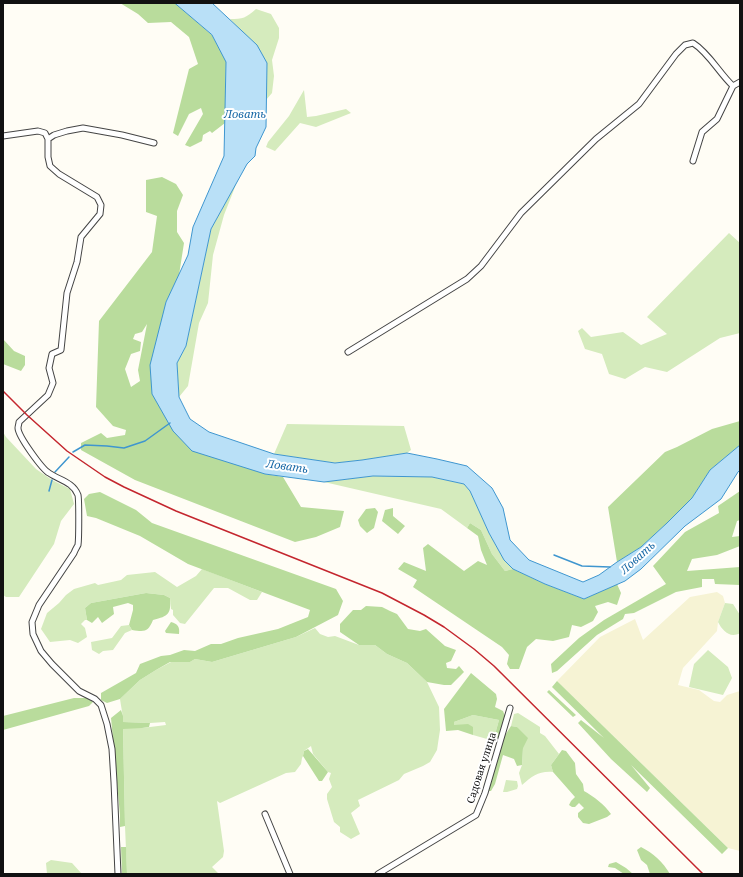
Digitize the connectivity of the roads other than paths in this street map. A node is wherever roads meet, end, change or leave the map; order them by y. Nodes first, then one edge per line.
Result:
1 (740, 82) edge
2 (733, 86) junction
3 (3, 136) edge
4 (48, 139) junction
5 (154, 143) dead end
6 (693, 161) dead end
7 (348, 352) dead end
8 (510, 708) dead end
9 (265, 814) dead end
10 (118, 874) edge
11 (290, 874) edge
12 (378, 874) edge

1 - 2 street
2 - 6 street
2 - 7 street
3 - 4 street
4 - 5 street
4 - 10 street
8 - 12 street, Садовая улица
9 - 11 street

